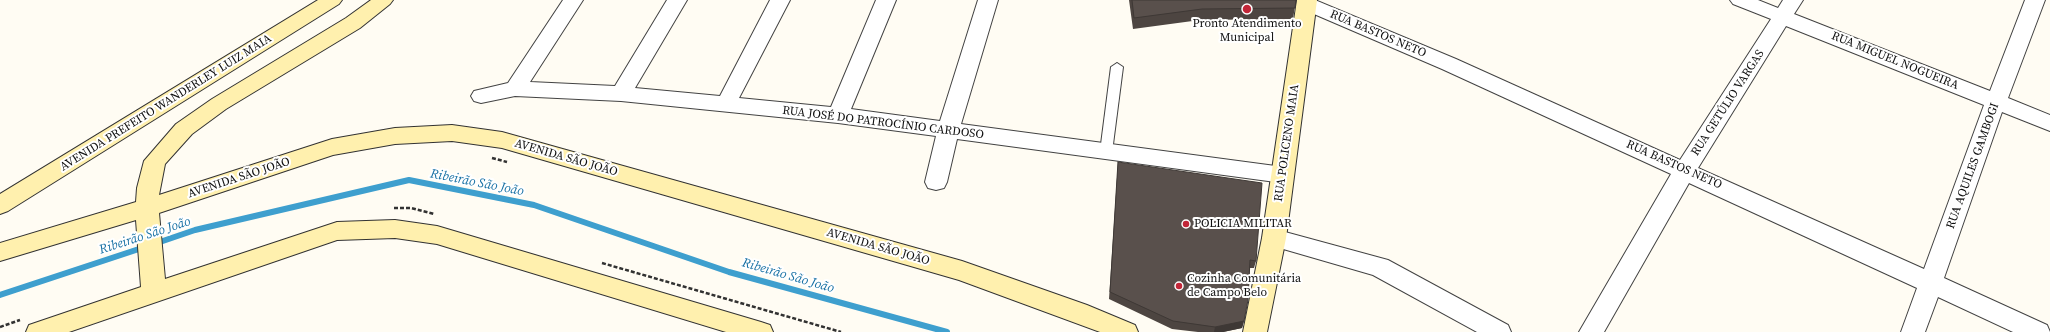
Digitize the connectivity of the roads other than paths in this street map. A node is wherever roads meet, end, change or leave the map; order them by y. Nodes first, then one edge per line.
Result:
1 (332, 0) edge
2 (383, 0) edge
3 (573, 0) edge
4 (677, 0) edge
5 (780, 0) edge
6 (886, 0) edge
7 (988, 0) edge
8 (1740, 0) edge
9 (2035, 0) edge
10 (1307, 2) edge
11 (1788, 8) edge
12 (1117, 66) dead end
13 (515, 89) junction
14 (621, 94) junction
15 (481, 96) dead end
16 (1996, 101) junction
17 (726, 104) junction
18 (838, 115) junction
19 (2050, 123) edge
20 (948, 131) junction
21 (1106, 152) junction
22 (1685, 170) junction
23 (1283, 175) junction
24 (936, 182) dead end
25 (0, 205) edge
26 (148, 216) junction
27 (1274, 238) junction
28 (0, 252) edge
29 (1931, 282) junction
30 (153, 284) junction
31 (30, 326) edge
32 (761, 332) edge
33 (1126, 332) edge
34 (1255, 332) edge
35 (1500, 332) edge
36 (1591, 332) edge
37 (1913, 332) edge
38 (2038, 332) edge

1 - 25 main road, AVENIDA PREFEITO WANDERLEY LUIZ MAIA
2 - 26 main road
3 - 13 street
4 - 14 street
5 - 17 street
6 - 18 street
7 - 20 street
8 - 11 street, RUA MIGUEL NOGUEIRA
9 - 16 street, RUA AQUILES GAMBOGI
10 - 22 street, RUA BASTOS NETO
10 - 23 main road, RUA POLICENO MAIA
11 - 16 street, RUA MIGUEL NOGUEIRA
11 - 22 street, RUA GETÚLIO VARGAS
12 - 21 lane
13 - 14 street, RUA JOSÉ DO PATROCÍNIO CARDOSO
13 - 15 street, RUA JOSÉ DO PATROCÍNIO CARDOSO
14 - 17 street, RUA JOSÉ DO PATROCÍNIO CARDOSO
16 - 19 street, RUA MIGUEL NOGUEIRA
16 - 29 street, RUA AQUILES GAMBOGI
17 - 18 street, RUA JOSÉ DO PATROCÍNIO CARDOSO
18 - 20 street, RUA JOSÉ DO PATROCÍNIO CARDOSO
20 - 21 street, RUA JOSÉ DO PATROCÍNIO CARDOSO
20 - 24 street
21 - 23 street, RUA JOSÉ DO PATROCÍNIO CARDOSO
22 - 29 street, RUA BASTOS NETO
22 - 36 street, RUA GETÚLIO VARGAS
23 - 27 main road, RUA POLICENO MAIA
26 - 28 main road, AVENIDA SÃO JOÃO
26 - 30 main road
26 - 33 main road, AVENIDA SÃO JOÃO
27 - 34 main road, RUA POLICENO MAIA
27 - 35 street
29 - 37 street, RUA AQUILES GAMBOGI
29 - 38 street, RUA BASTOS NETO
30 - 31 main road
30 - 32 main road

